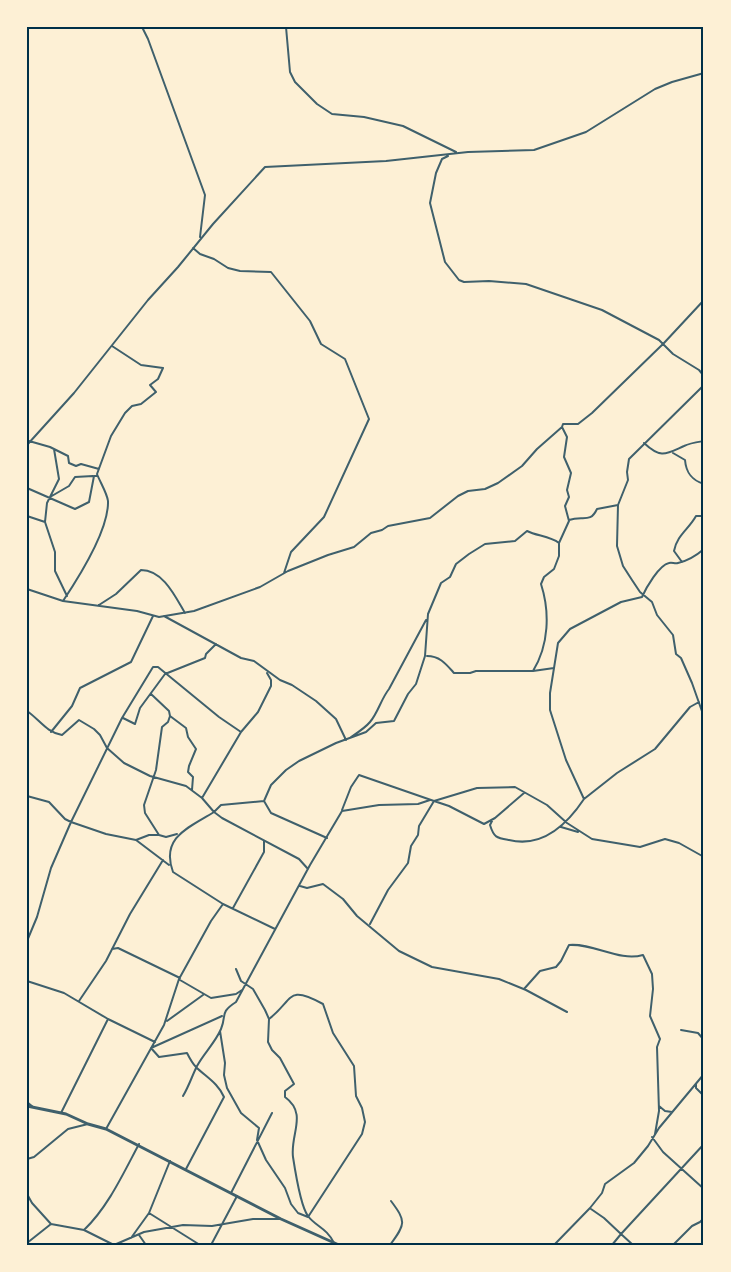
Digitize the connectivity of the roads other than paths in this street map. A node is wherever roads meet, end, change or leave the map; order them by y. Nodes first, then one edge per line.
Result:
1 (142, 27) edge
2 (286, 27) edge
3 (704, 73) edge
4 (463, 153) junction
5 (452, 154) junction
6 (199, 240) junction
7 (193, 248) junction
8 (704, 300) edge
9 (664, 344) junction
10 (112, 346) junction
11 (704, 376) edge
12 (704, 385) edge
13 (562, 427) junction
14 (704, 441) edge
15 (28, 443) edge
16 (644, 443) junction
17 (54, 449) junction
18 (673, 453) junction
19 (99, 469) junction
20 (96, 476) junction
21 (704, 484) edge
22 (27, 488) edge
23 (50, 497) junction
24 (618, 506) junction
25 (704, 513) edge
26 (27, 516) edge
27 (568, 521) junction
28 (45, 522) junction
29 (559, 543) junction
30 (704, 549) edge
31 (682, 562) junction
32 (284, 574) junction
33 (27, 590) edge
34 (643, 594) junction
35 (67, 596) junction
36 (63, 601) junction
37 (98, 605) junction
38 (185, 613) junction
39 (153, 616) junction
40 (164, 616) junction
41 (428, 618) junction
42 (216, 644) junction
43 (425, 656) junction
44 (554, 668) junction
45 (533, 670) junction
46 (266, 671) junction
47 (165, 674) junction
48 (150, 694) junction
49 (699, 702) junction
50 (27, 711) edge
51 (170, 716) junction
52 (704, 717) edge
53 (122, 718) junction
54 (51, 732) junction
55 (241, 732) junction
56 (346, 740) junction
57 (107, 748) junction
58 (154, 777) junction
59 (192, 790) junction
60 (524, 793) junction
61 (27, 796) edge
62 (202, 798) junction
63 (584, 799) junction
64 (430, 800) junction
65 (264, 801) junction
66 (434, 801) junction
67 (342, 811) junction
68 (214, 812) junction
69 (493, 819) junction
70 (71, 822) junction
71 (567, 823) junction
72 (559, 827) junction
73 (581, 833) junction
74 (178, 834) junction
75 (159, 835) junction
76 (327, 838) junction
77 (136, 840) junction
78 (264, 840) junction
79 (704, 857) edge
80 (163, 860) junction
81 (170, 866) junction
82 (308, 869) junction
83 (299, 885) junction
84 (223, 904) junction
85 (233, 908) junction
86 (370, 924) junction
87 (276, 930) junction
88 (27, 941) edge
89 (112, 949) junction
90 (236, 969) dead end
91 (179, 979) junction
92 (27, 981) edge
93 (246, 983) junction
94 (524, 989) junction
95 (242, 990) junction
96 (203, 995) junction
97 (79, 1001) junction
98 (567, 1012) dead end
99 (222, 1016) junction
100 (108, 1019) junction
101 (269, 1019) junction
102 (165, 1023) junction
103 (681, 1030) dead end
104 (220, 1031) junction
105 (704, 1040) edge
106 (155, 1042) junction
107 (151, 1048) junction
108 (196, 1068) junction
109 (704, 1074) edge
110 (696, 1084) junction
111 (690, 1092) junction
112 (699, 1092) junction
113 (183, 1096) dead end
114 (704, 1096) edge
115 (27, 1104) edge
116 (659, 1106) junction
117 (61, 1113) junction
118 (272, 1113) dead end
119 (673, 1113) junction
120 (88, 1124) junction
121 (106, 1129) junction
122 (653, 1136) junction
123 (257, 1140) junction
124 (139, 1144) junction
125 (704, 1144) edge
126 (27, 1159) edge
127 (170, 1161) junction
128 (681, 1169) junction
129 (186, 1170) junction
130 (703, 1187) edge
131 (231, 1193) junction
132 (27, 1194) edge
133 (237, 1196) junction
134 (391, 1201) dead end
135 (590, 1208) junction
136 (149, 1213) junction
137 (308, 1217) junction
138 (704, 1218) edge
139 (280, 1219) junction
140 (51, 1224) junction
141 (222, 1225) junction
142 (171, 1227) junction
143 (84, 1230) junction
144 (621, 1234) junction
145 (139, 1235) junction
146 (130, 1239) junction
147 (27, 1243) edge
148 (333, 1243) junction
149 (114, 1245) edge
150 (146, 1245) edge
151 (200, 1245) edge
152 (211, 1245) edge
153 (339, 1245) edge
154 (390, 1245) edge
155 (554, 1245) edge
156 (612, 1245) edge
157 (633, 1245) edge
158 (673, 1245) edge

1 - 6 street
2 - 4 street
3 - 4 street
4 - 5 street
5 - 6 street
5 - 9 street
6 - 7 street
7 - 10 street
7 - 32 street
8 - 9 street
9 - 11 street
9 - 13 street
10 - 15 street
10 - 19 street
12 - 16 street
13 - 27 street
13 - 32 street
14 - 18 street
15 - 17 street
16 - 18 street
16 - 24 street
17 - 19 street
17 - 23 street
18 - 21 street
19 - 20 street
20 - 23 street
20 - 23 street
20 - 35 street
22 - 23 street
23 - 28 street
24 - 27 street
24 - 34 street
25 - 31 street
26 - 28 street
27 - 29 street
28 - 35 street
29 - 41 street
29 - 45 street
30 - 31 street
31 - 34 street
32 - 38 street
33 - 36 street
34 - 44 street
34 - 49 street
35 - 36 street
36 - 37 street
37 - 38 street
37 - 39 street
38 - 40 street
39 - 40 street
39 - 54 street
40 - 42 street
41 - 43 street
41 - 56 street
42 - 46 street
42 - 47 street
43 - 45 street
43 - 56 street
44 - 45 street
44 - 63 street
46 - 55 street
46 - 56 street
47 - 48 street
47 - 53 street
47 - 55 street
48 - 51 street
48 - 53 street
49 - 52 street
49 - 63 street
50 - 54 street
51 - 58 street
51 - 59 street
53 - 57 street
54 - 57 street
55 - 62 street
56 - 65 street
57 - 58 street
57 - 70 street
58 - 59 street
58 - 75 street
59 - 62 street
60 - 66 street
60 - 69 street
60 - 71 street
61 - 70 street
62 - 68 street
63 - 71 street
64 - 66 street
64 - 67 street
64 - 67 street
65 - 68 street
65 - 76 street
66 - 69 street
66 - 86 street
67 - 76 street
68 - 74 street
68 - 78 street
69 - 72 street
70 - 77 street
70 - 88 street
71 - 72 street
71 - 73 street
72 - 73 street
73 - 79 street
74 - 75 street
74 - 81 street
75 - 77 street
76 - 82 street
77 - 80 street
78 - 82 street
78 - 85 street
80 - 81 street
80 - 89 street
81 - 84 street
82 - 83 street
83 - 86 street
83 - 87 street
84 - 85 street
84 - 91 street
85 - 87 street
86 - 94 street
87 - 93 street
89 - 91 street
89 - 97 street
90 - 93 street
91 - 96 street
91 - 102 street
92 - 97 street
93 - 95 street
93 - 101 street
94 - 98 street
94 - 116 street
95 - 96 street
95 - 99 street
96 - 102 street
97 - 100 street
99 - 104 street
99 - 107 street
100 - 106 street
100 - 117 street
101 - 137 street
101 - 137 street
102 - 106 street
103 - 105 street
104 - 108 street
104 - 123 street
106 - 107 street
107 - 108 street
107 - 121 street
108 - 113 street
108 - 129 street
109 - 110 street
110 - 111 street
110 - 112 street
111 - 112 street
111 - 119 street
112 - 114 street
115 - 117 street
116 - 119 street
116 - 122 street
117 - 120 street
118 - 123 street
119 - 122 street
120 - 121 street
120 - 126 street
121 - 124 street
122 - 128 street
122 - 135 street
123 - 131 street
123 - 137 street
124 - 127 street
124 - 143 street
125 - 128 street
127 - 129 street
127 - 136 street
128 - 130 street
128 - 144 street
129 - 131 street
131 - 133 street
132 - 140 street
133 - 139 street
133 - 141 street
134 - 154 street
135 - 144 street
135 - 155 street
136 - 142 street
136 - 146 street
137 - 148 street
138 - 158 street
139 - 141 street
139 - 148 street
140 - 143 street
140 - 147 street
141 - 142 street
141 - 152 street
142 - 145 street
142 - 151 street
143 - 149 street
144 - 156 street
144 - 157 street
145 - 146 street
145 - 150 street
146 - 149 street
148 - 153 street

